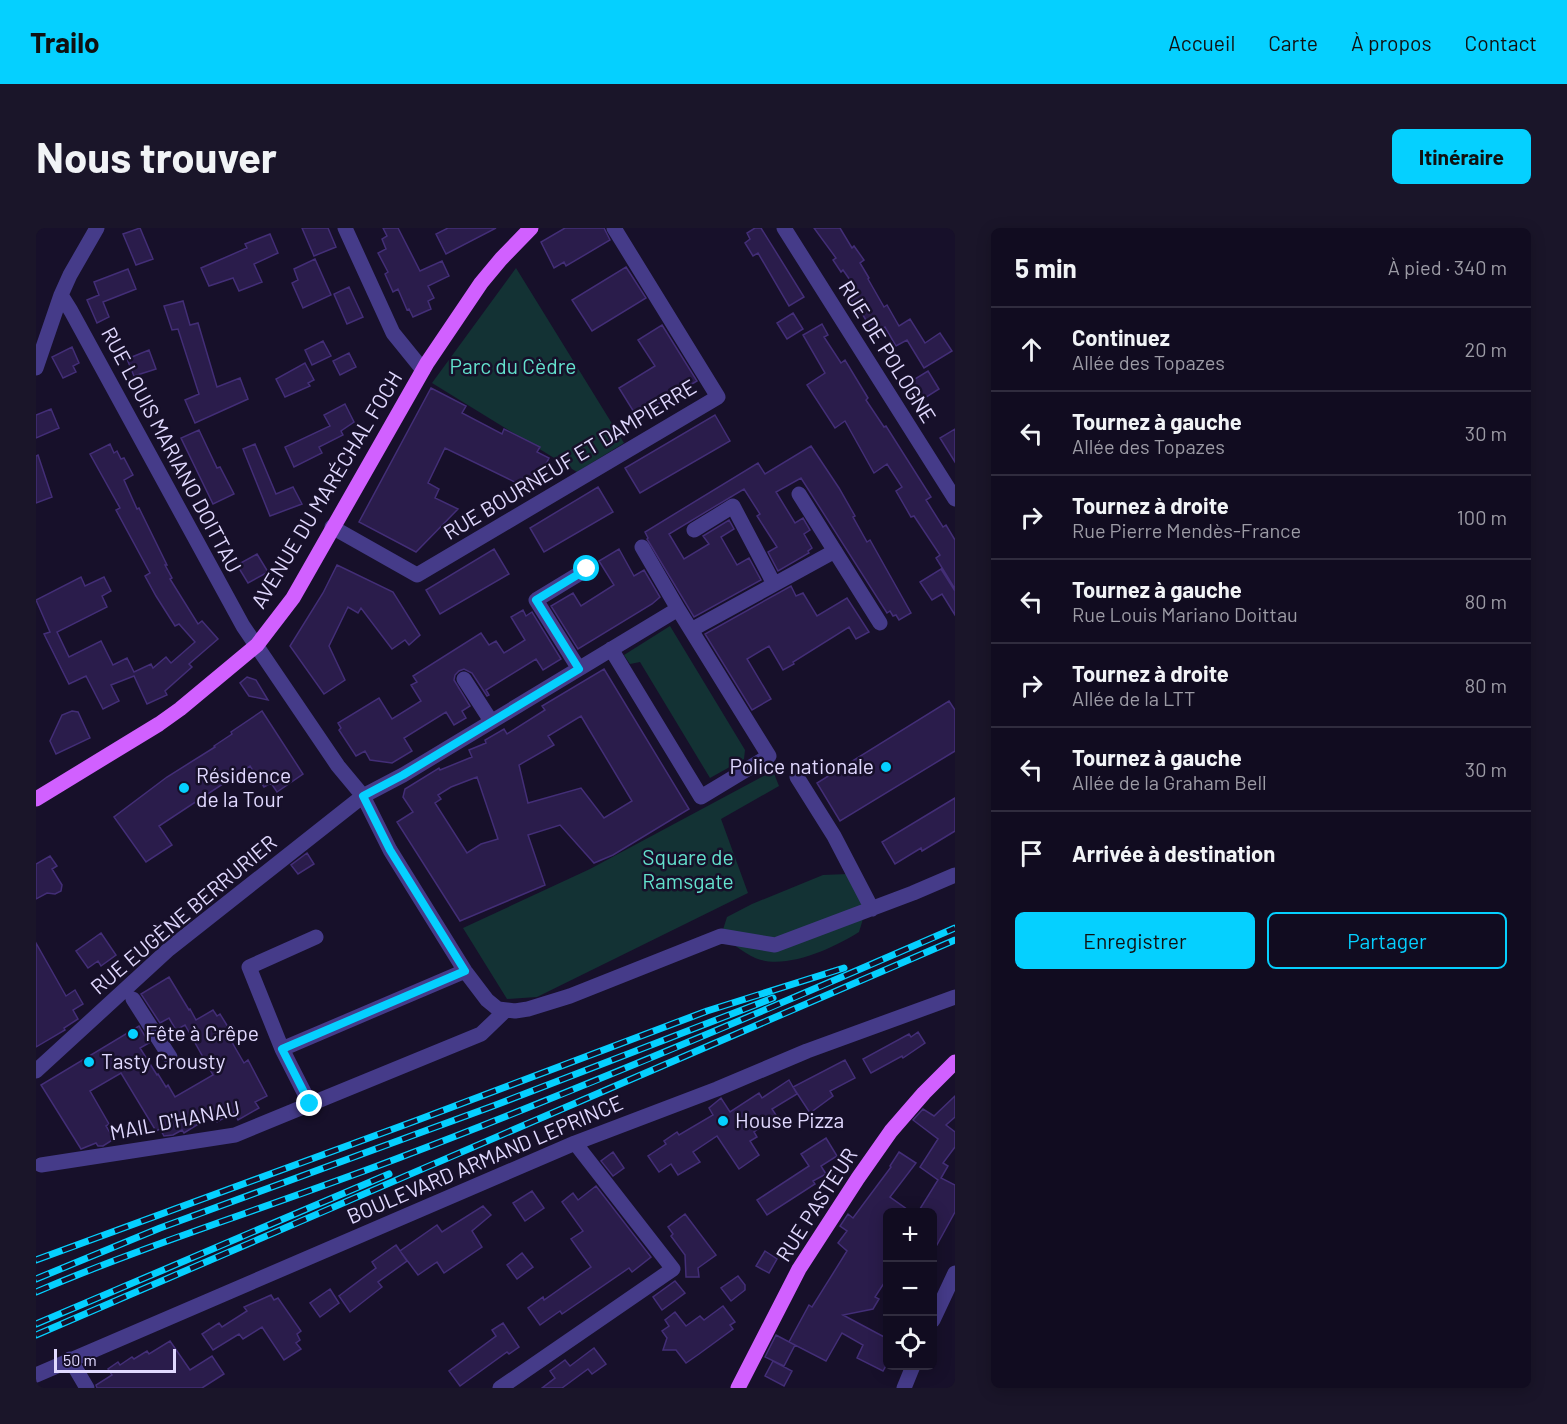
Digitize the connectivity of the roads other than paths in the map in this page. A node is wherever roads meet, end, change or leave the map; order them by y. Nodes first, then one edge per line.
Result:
1 (97, 228) edge
2 (345, 228) edge
3 (531, 228) edge
4 (614, 228) edge
5 (784, 228) edge
6 (61, 295) junction
7 (36, 368) edge
8 (423, 370) junction
9 (799, 494) dead end
10 (955, 499) edge
11 (332, 527) junction
12 (694, 530) dead end
13 (642, 547) dead end
14 (835, 550) junction
15 (587, 569) dead end
16 (774, 584) junction
17 (678, 609) junction
18 (880, 623) dead end
19 (691, 630) junction
20 (257, 645) junction
21 (611, 649) junction
22 (579, 669) junction
23 (464, 679) dead end
24 (491, 721) junction
25 (797, 777) dead end
26 (363, 796) junction
27 (36, 799) edge
28 (955, 875) edge
29 (872, 909) junction
30 (316, 937) dead end
31 (465, 971) junction
32 (955, 997) edge
33 (133, 999) dead end
34 (505, 1011) junction
35 (282, 1049) junction
36 (170, 1057) dead end
37 (955, 1062) edge
38 (36, 1071) edge
39 (310, 1104) junction
40 (575, 1143) junction
41 (41, 1165) dead end
42 (955, 1272) edge
43 (935, 1316) edge
44 (70, 1359) junction
45 (912, 1370) edge
46 (36, 1375) edge
47 (87, 1388) edge
48 (500, 1388) edge
49 (738, 1388) edge
50 (904, 1388) edge

1 - 6 street
2 - 8 street
3 - 8 main road, AVENUE DU MARÉCHAL FOCH
4 - 11 street, RUE BOURNEUF ET DAMPIERRE
5 - 10 street, RUE DE POLOGNE
6 - 7 street
6 - 20 street, RUE LOUIS MARIANO DOITTAU
8 - 11 main road, AVENUE DU MARÉCHAL FOCH
9 - 14 street
11 - 20 main road, AVENUE DU MARÉCHAL FOCH
12 - 16 street
13 - 17 street
14 - 16 street
14 - 18 street
15 - 22 street
16 - 19 street
17 - 19 street
17 - 21 street, RUE EUGÈNE BERRURIER
19 - 21 street
20 - 26 street, RUE LOUIS MARIANO DOITTAU
20 - 27 main road, AVENUE DU MARÉCHAL FOCH
21 - 22 street, RUE EUGÈNE BERRURIER
22 - 24 street, RUE EUGÈNE BERRURIER
23 - 24 street
24 - 26 street, RUE EUGÈNE BERRURIER
25 - 29 street
26 - 31 street, RUE LOUIS MARIANO DOITTAU
26 - 38 street, RUE EUGÈNE BERRURIER
28 - 29 street
29 - 34 street
30 - 35 street
31 - 34 street, RUE LOUIS MARIANO DOITTAU
31 - 35 street
32 - 40 street, BOULEVARD ARMAND LEPRINCE
33 - 36 street
34 - 39 street, MAIL D'HANAU
35 - 39 street
37 - 49 main road, RUE PASTEUR
39 - 41 street, MAIL D'HANAU
40 - 44 street, BOULEVARD ARMAND LEPRINCE
40 - 48 street
42 - 43 street
44 - 46 street, BOULEVARD ARMAND LEPRINCE
44 - 47 street
45 - 50 street

